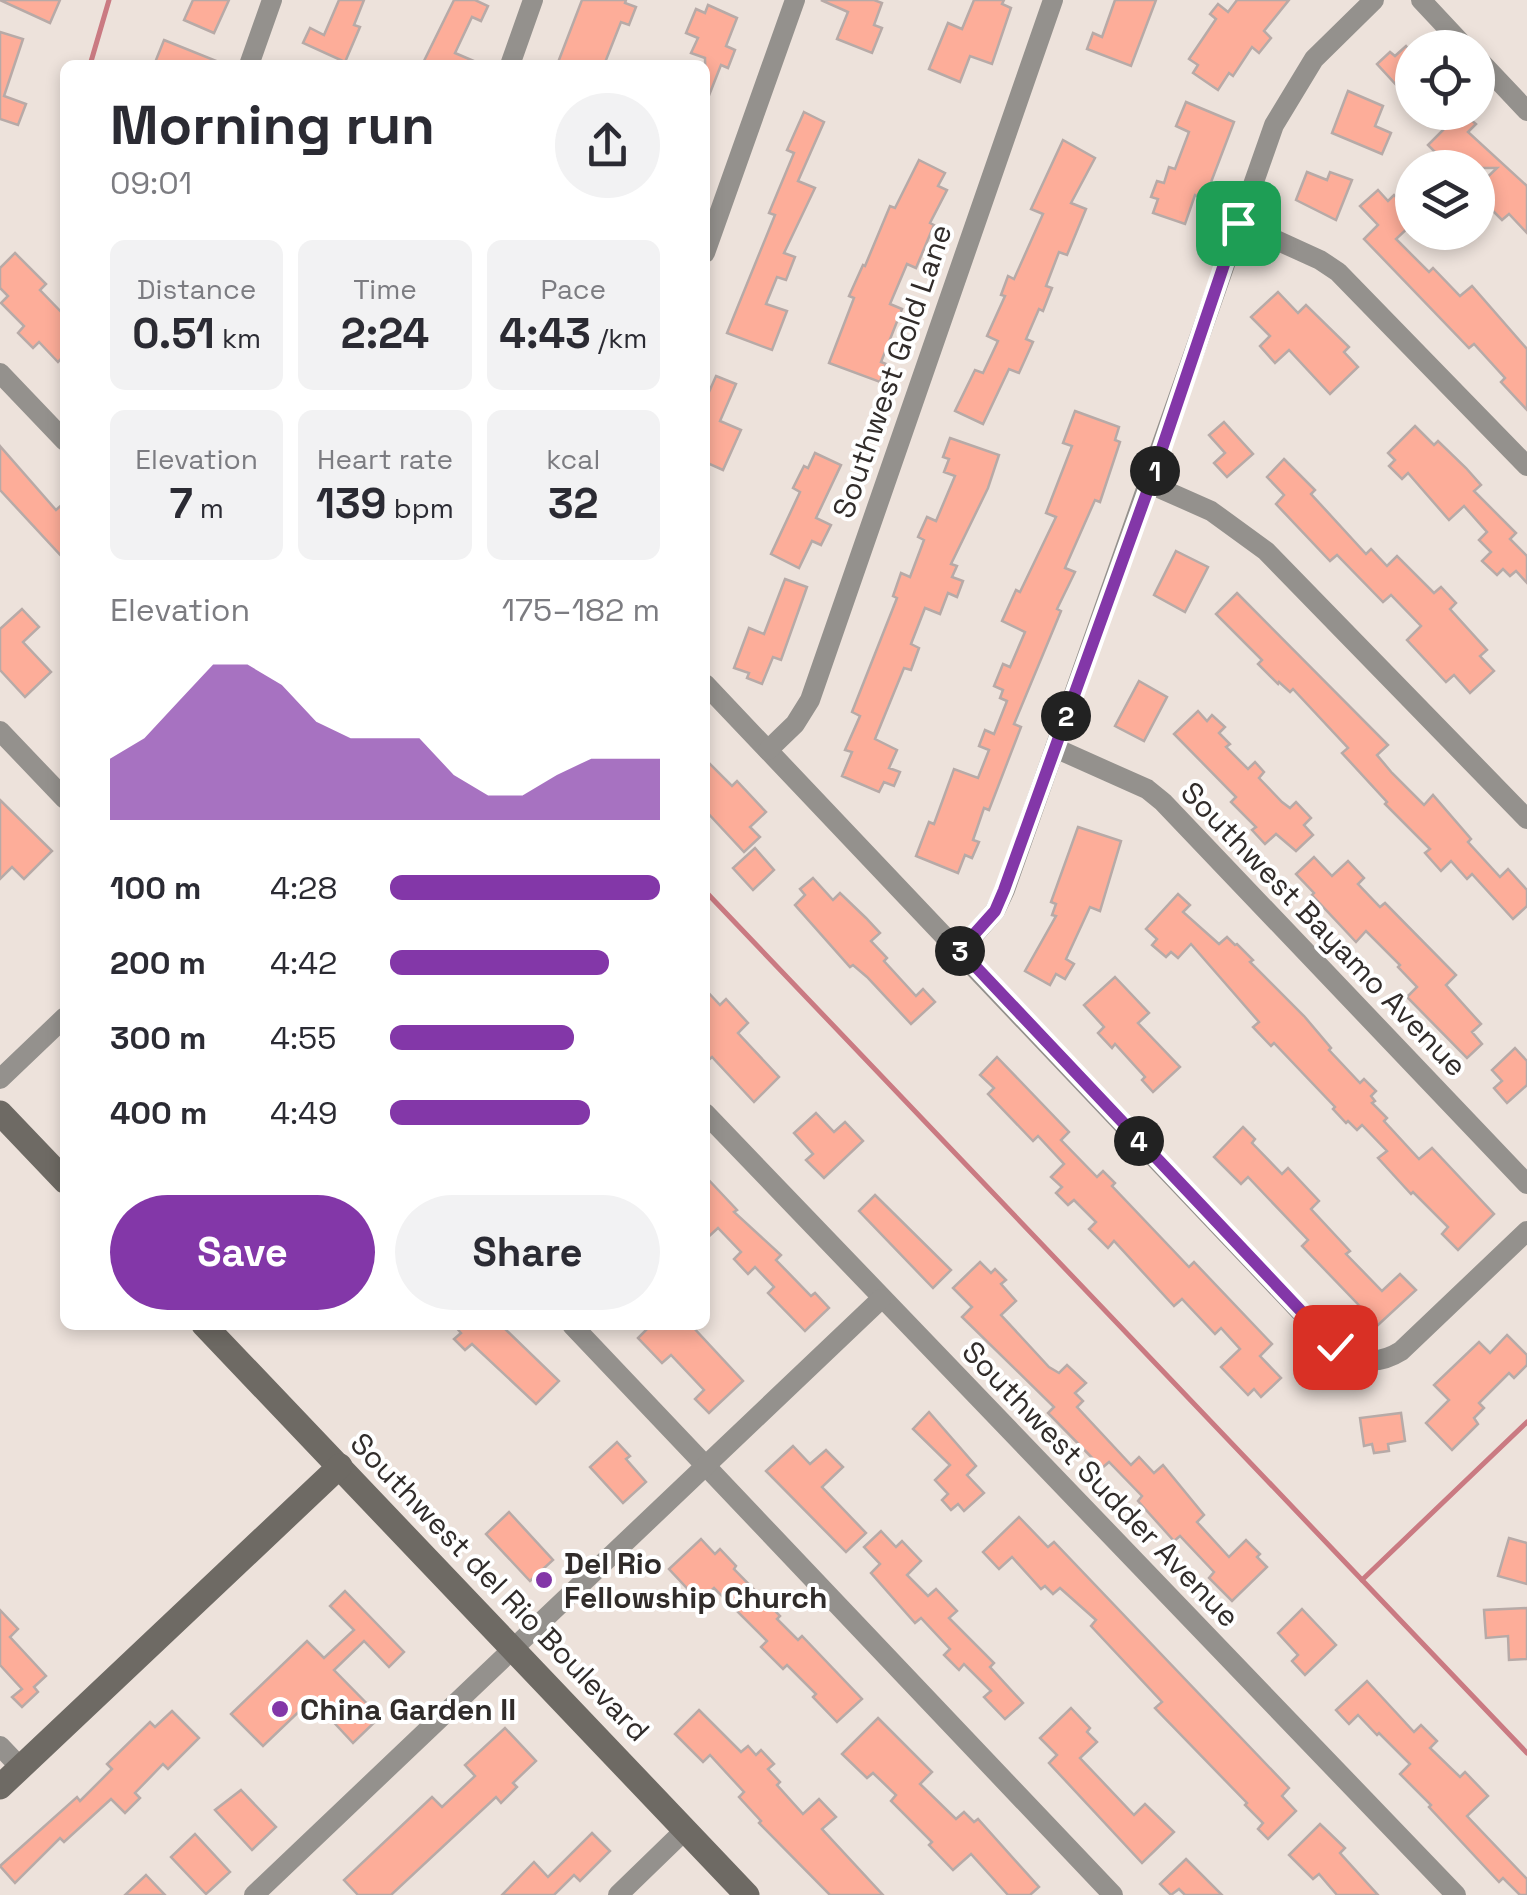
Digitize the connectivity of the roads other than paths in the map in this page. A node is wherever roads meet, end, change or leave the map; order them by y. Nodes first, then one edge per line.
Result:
1 (272, 0) edge
2 (533, 0) edge
3 (795, 0) edge
4 (1053, 0) edge
5 (1374, 0) edge
6 (1421, 0) edge
7 (1449, 30) edge
8 (251, 60) edge
9 (512, 60) edge
10 (1495, 78) edge
11 (1527, 111) edge
12 (1238, 223) junction
13 (710, 239) edge
14 (0, 373) edge
15 (60, 436) edge
16 (1527, 466) edge
17 (1150, 484) junction
18 (710, 689) edge
19 (0, 731) edge
20 (1055, 748) junction
21 (768, 750) junction
22 (60, 794) edge
23 (1527, 819) edge
24 (960, 950) junction
25 (60, 1022) edge
26 (0, 1079) edge
27 (0, 1113) edge
28 (710, 1118) edge
29 (60, 1176) edge
30 (1527, 1184) edge
31 (1527, 1230) edge
32 (881, 1299) junction
33 (209, 1330) edge
34 (577, 1330) edge
35 (706, 1464) junction
36 (340, 1466) junction
37 (514, 1648) junction
38 (0, 1746) edge
39 (20, 1768) junction
40 (0, 1787) edge
41 (686, 1830) junction
42 (254, 1895) edge
43 (618, 1895) edge
44 (747, 1895) edge
45 (1113, 1895) edge
46 (1456, 1895) edge

1 - 8 street
2 - 9 street
3 - 13 street
4 - 21 street, Southwest Gold Lane
5 - 12 street
6 - 7 street
10 - 11 street
12 - 16 street
12 - 17 street
14 - 15 street
17 - 20 street
17 - 23 street
18 - 21 street
19 - 22 street
20 - 24 street
20 - 30 street, Southwest Bayamo Avenue
21 - 24 street
24 - 31 street
25 - 26 street
27 - 29 street
28 - 32 street, Southwest Sudder Avenue
32 - 35 street
32 - 46 street, Southwest Sudder Avenue
33 - 36 street, Southwest del Rio Boulevard
34 - 35 street
35 - 37 street
35 - 45 street
36 - 37 street, Southwest del Rio Boulevard
36 - 39 street
37 - 41 street, Southwest del Rio Boulevard
37 - 42 street
38 - 39 street
39 - 40 street
41 - 43 street
41 - 44 street, Southwest del Rio Boulevard

